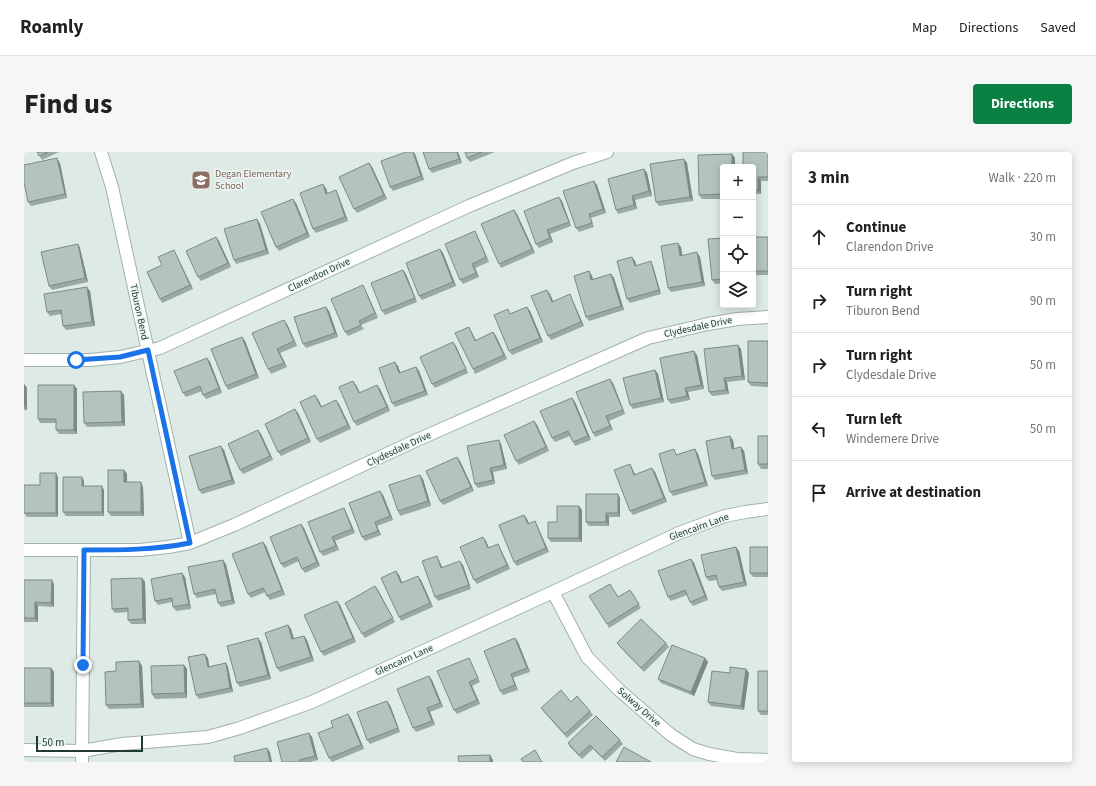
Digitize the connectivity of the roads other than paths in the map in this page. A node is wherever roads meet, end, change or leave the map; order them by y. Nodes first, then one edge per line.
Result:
1 (101, 152) edge
2 (607, 152) edge
3 (768, 317) edge
4 (148, 350) junction
5 (24, 360) edge
6 (768, 509) edge
7 (190, 543) junction
8 (24, 550) edge
9 (84, 550) junction
10 (553, 592) junction
11 (24, 750) edge
12 (82, 757) edge
13 (768, 760) edge

1 - 4 street, Tiburon Bend
2 - 4 street, Clarendon Drive
3 - 7 street, Clydesdale Drive
4 - 5 street, Clarendon Drive
4 - 7 street, Tiburon Bend
6 - 10 street, Glencairn Lane
7 - 9 street, Clydesdale Drive
8 - 9 street, Clydesdale Drive
9 - 12 street
10 - 12 street, Glencairn Lane
10 - 13 street, Solway Drive
11 - 12 street, Glencairn Lane

